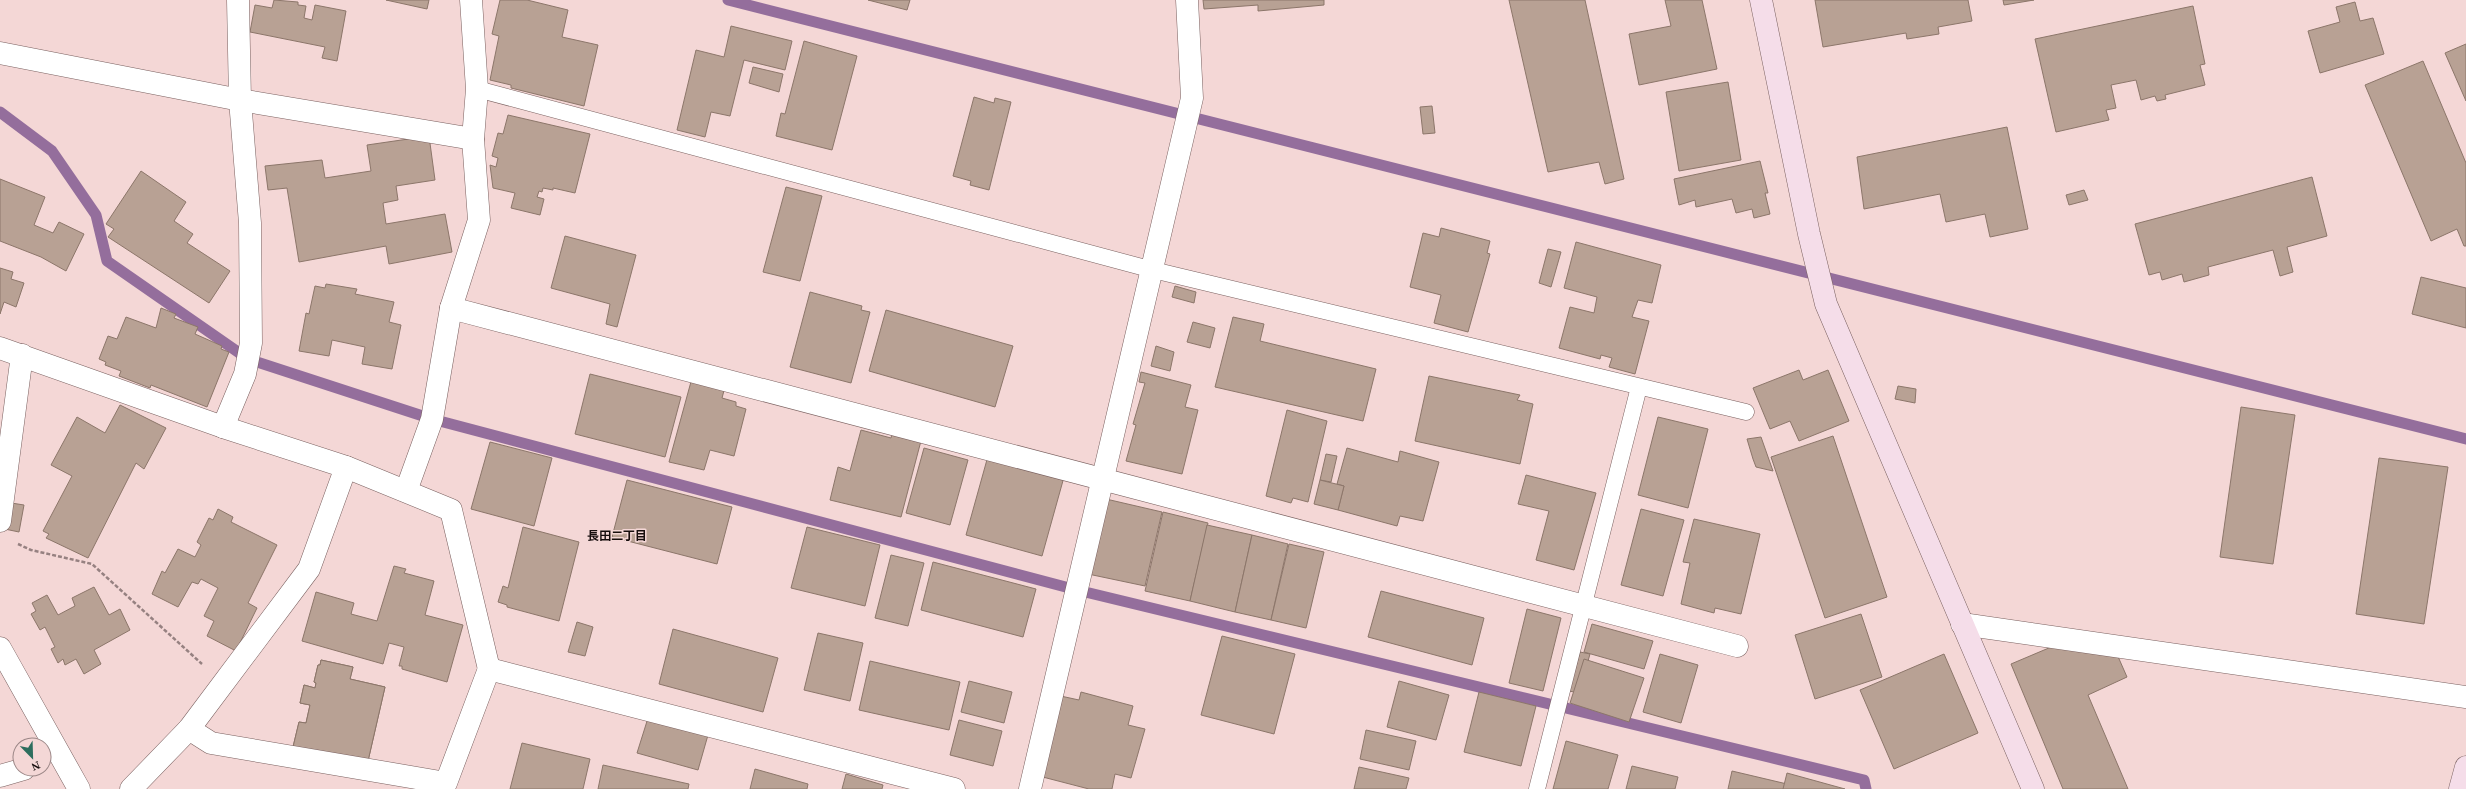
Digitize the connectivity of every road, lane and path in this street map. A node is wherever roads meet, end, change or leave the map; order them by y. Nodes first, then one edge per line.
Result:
1 (238, 0) edge
2 (471, 0) edge
3 (1187, 0) edge
4 (1761, 0) edge
5 (0, 53) edge
6 (477, 89) junction
7 (240, 100) junction
8 (473, 139) junction
9 (1153, 270) junction
10 (451, 308) junction
11 (0, 348) edge
12 (22, 355) junction
13 (1638, 387) junction
14 (1746, 412) dead end
15 (223, 427) junction
16 (346, 467) junction
17 (1103, 479) junction
18 (406, 491) junction
19 (0, 521) edge
20 (12, 540) dead end
21 (1583, 606) junction
22 (1962, 624) junction
23 (1737, 646) dead end
24 (0, 648) edge
25 (489, 669) junction
26 (223, 683) junction
27 (2466, 697) edge
28 (189, 729) junction
29 (53, 761) edge
30 (2466, 767) edge
31 (12, 772) edge
32 (0, 776) edge
33 (80, 789) edge
34 (131, 789) edge
35 (954, 789) edge
36 (1030, 789) edge
37 (1536, 789) edge
38 (2033, 789) edge
39 (2460, 789) edge

1 - 7 street
2 - 6 street
3 - 9 street
4 - 22 street
5 - 7 street
6 - 8 street
6 - 9 lane
7 - 8 street
7 - 15 street
8 - 10 street
9 - 13 lane
9 - 17 street
10 - 17 street
10 - 18 street
11 - 12 street
12 - 15 street
12 - 19 street
13 - 14 lane
13 - 21 lane
15 - 16 street
16 - 18 street
16 - 26 street
17 - 21 street
17 - 36 street
18 - 25 street
20 - 26 path
21 - 23 street
21 - 37 lane
22 - 27 street
22 - 38 street
24 - 29 street
25 - 28 street
25 - 35 street
26 - 28 street
28 - 34 street
29 - 33 street
30 - 39 street
31 - 32 street

